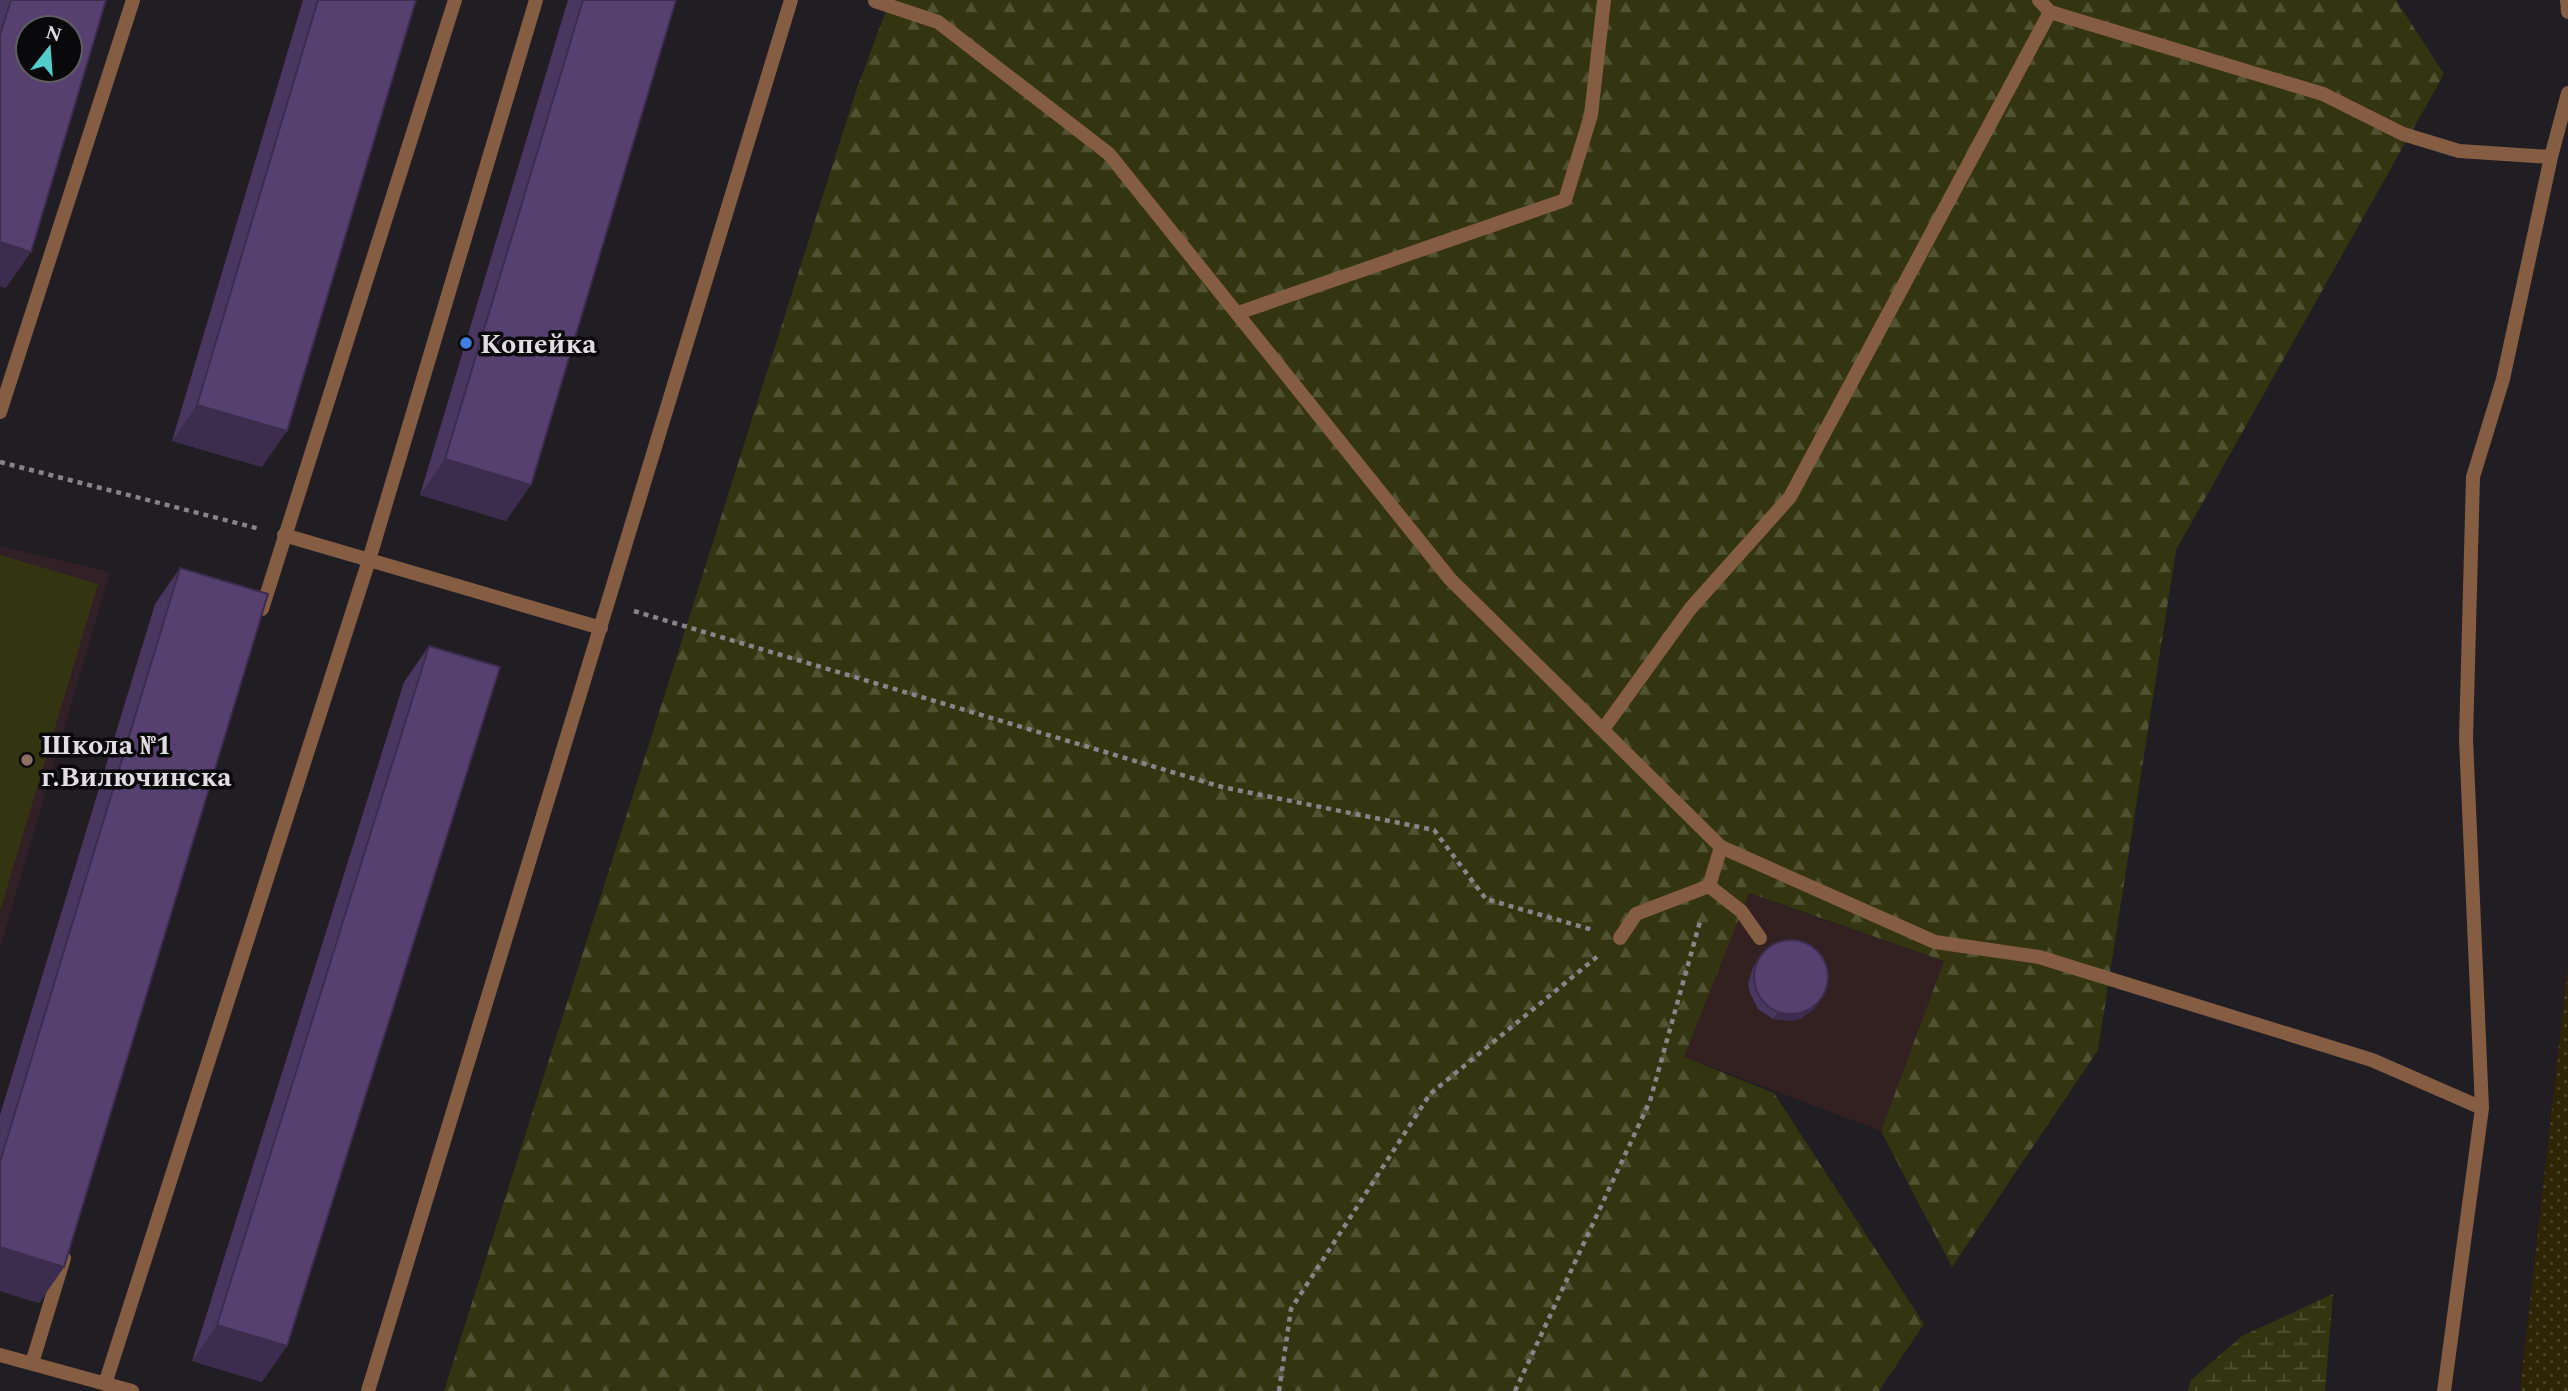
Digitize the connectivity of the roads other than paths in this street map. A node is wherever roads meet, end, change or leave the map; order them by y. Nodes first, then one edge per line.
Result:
1 (133, 0) edge
2 (455, 0) edge
3 (536, 0) edge
4 (791, 0) edge
5 (873, 0) edge
6 (1604, 0) edge
7 (2039, 0) edge
8 (2567, 0) edge
9 (2050, 12) junction
10 (2568, 12) edge
11 (2568, 93) edge
12 (2551, 157) junction
13 (1238, 313) junction
14 (0, 412) edge
15 (284, 535) junction
16 (369, 560) junction
17 (601, 628) junction
18 (256, 629) edge
19 (1604, 728) junction
20 (1721, 847) junction
21 (1709, 886) junction
22 (1760, 937) dead end
23 (1620, 938) road end
24 (2482, 1108) junction
25 (68, 1243) edge
26 (0, 1355) edge
27 (32, 1363) junction
28 (105, 1384) junction
29 (132, 1391) edge
30 (368, 1391) edge
31 (2444, 1391) edge

1 - 14 street
2 - 15 street
3 - 16 street
4 - 17 street
5 - 13 street
6 - 13 street
7 - 9 street
8 - 10 street
9 - 12 street
9 - 19 street
11 - 12 street
12 - 24 street
13 - 19 street
15 - 16 street
15 - 18 street
16 - 17 street
16 - 28 street
17 - 30 street
19 - 20 street
20 - 21 street
20 - 24 street
21 - 22 street
21 - 23 street
24 - 31 street
25 - 27 street
26 - 27 street
27 - 28 street
28 - 29 street

